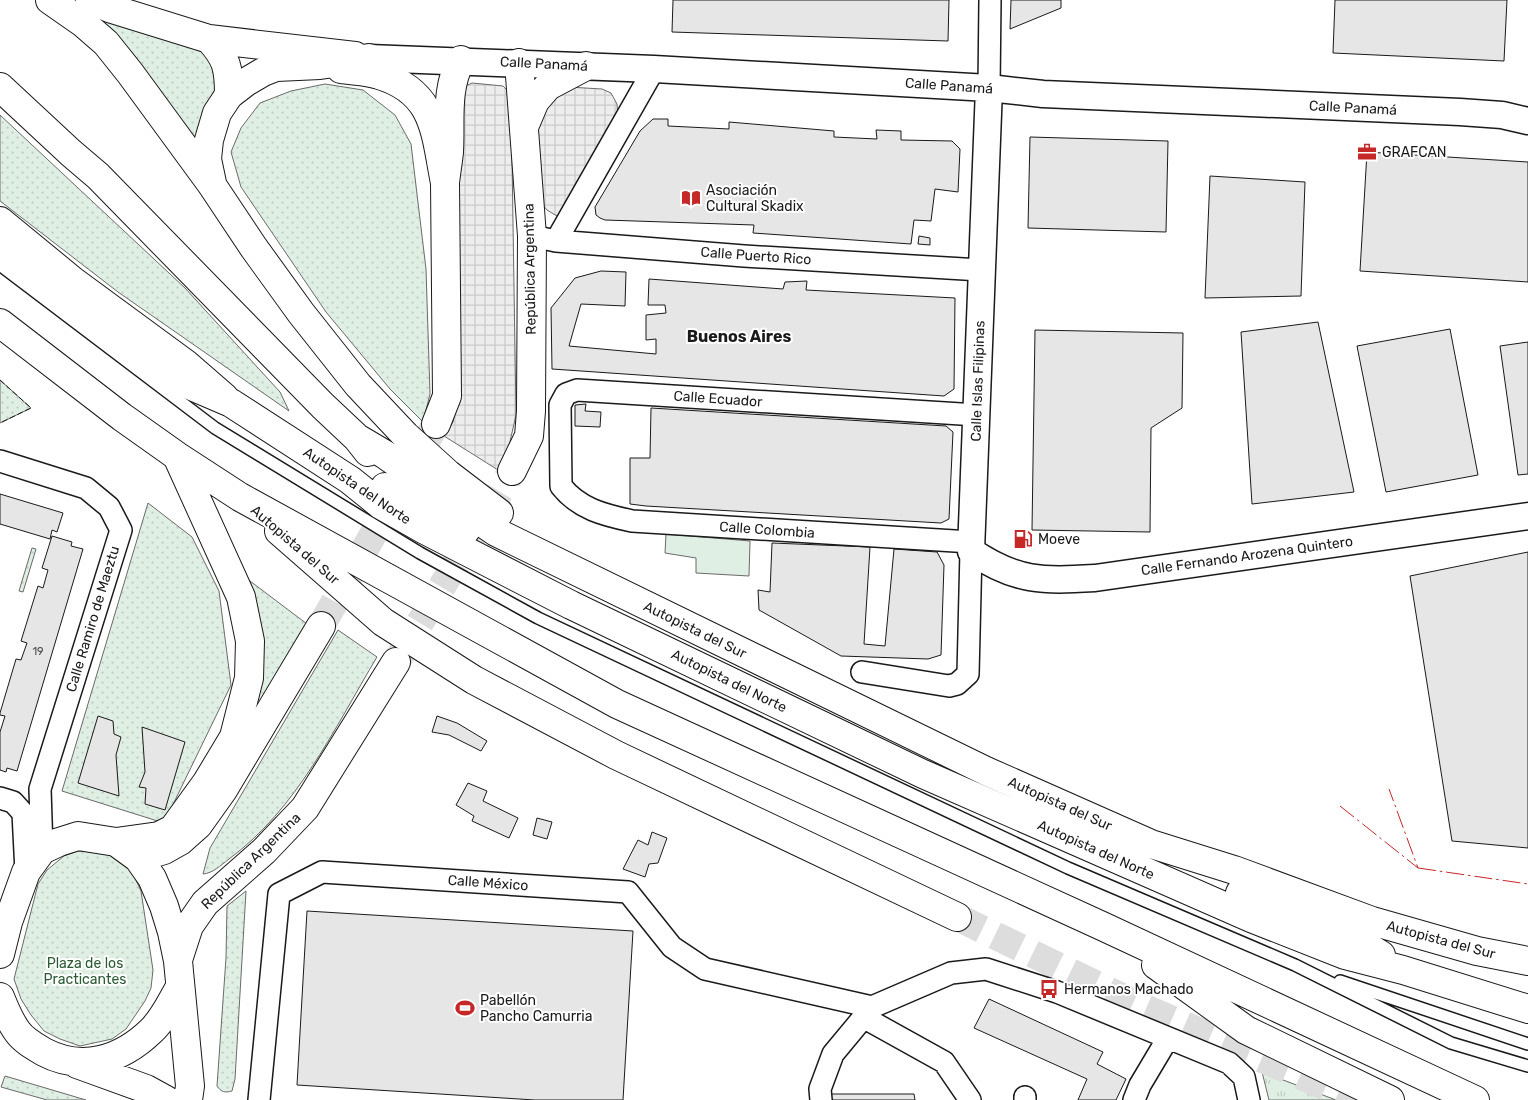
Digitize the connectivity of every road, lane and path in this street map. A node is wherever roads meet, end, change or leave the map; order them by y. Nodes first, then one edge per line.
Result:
1 (50, 0) edge
2 (90, 0) edge
3 (990, 0) edge
4 (209, 40) junction
5 (369, 58) junction
6 (460, 60) junction
7 (519, 63) junction
8 (320, 65) junction
9 (586, 66) junction
10 (654, 69) junction
11 (0, 87) edge
12 (989, 88) junction
13 (229, 95) junction
14 (1528, 121) edge
15 (524, 128) junction
16 (445, 183) junction
17 (212, 185) junction
18 (0, 221) edge
19 (544, 238) junction
20 (0, 248) edge
21 (0, 266) edge
22 (981, 270) junction
23 (0, 323) edge
24 (231, 402) junction
25 (977, 415) junction
26 (436, 424) tunnel mouth
27 (357, 438) junction
28 (177, 456) junction
29 (0, 461) edge
30 (512, 471) tunnel mouth
31 (350, 480) junction
32 (568, 496) joint
33 (240, 497) junction
34 (1528, 516) edge
35 (447, 520) junction
36 (971, 547) junction
37 (614, 591) junction
38 (321, 626) tunnel mouth
39 (396, 662) tunnel mouth
40 (862, 672) dead end
41 (0, 798) edge
42 (116, 842) junction
43 (1151, 844) junction
44 (42, 850) junction
45 (138, 858) junction
46 (26, 872) junction
47 (957, 917) tunnel mouth
48 (1102, 926) junction
49 (0, 954) edge
50 (1528, 961) edge
51 (1296, 965) junction
52 (1403, 970) junction
53 (179, 974) junction
54 (0, 997) edge
55 (1528, 1009) edge
56 (867, 1012) junction
57 (1246, 1030) junction
58 (1168, 1038) junction
59 (1528, 1044) edge
60 (1280, 1060) dead end
61 (73, 1063) junction
62 (1528, 1066) edge
63 (166, 1100) edge
64 (188, 1100) edge
65 (259, 1100) edge
66 (821, 1100) edge
67 (970, 1100) edge
68 (1134, 1100) edge
69 (1250, 1100) edge
70 (1390, 1100) edge
71 (1475, 1100) edge

1 - 17 main road
2 - 4 main road
3 - 12 street
4 - 5 main road
4 - 13 main road
5 - 6 street, Calle Panamá
5 - 8 main road
6 - 7 street, Calle Panamá
6 - 16 main road
7 - 9 street, Calle Panamá
7 - 15 main road, República Argentina
8 - 13 main road
8 - 16 main road
9 - 10 street, Calle Panamá
9 - 15 main road
10 - 12 street, Calle Panamá
10 - 19 street, República Argentina
11 - 27 main road
12 - 14 street, Calle Panamá
12 - 22 street, Calle Islas Filipinas
13 - 17 main road
15 - 19 main road, República Argentina
16 - 26 main road
17 - 37 main road
18 - 24 main road, Autopista del Norte
19 - 22 street, Calle Puerto Rico
19 - 30 main road, República Argentina
20 - 24 main road
21 - 51 lane
22 - 25 street, Calle Islas Filipinas
23 - 28 main road
24 - 31 main road, Autopista del Norte
25 - 32 street, Calle Ecuador
25 - 36 street, Calle Islas Filipinas
27 - 35 main road
27 - 37 main road
28 - 33 main road
28 - 42 main road
29 - 44 street, Calle Ramiro de Maeztu
31 - 35 main road
31 - 52 main road, Autopista del Norte
32 - 36 street, Calle Colombia
33 - 47 main road, Autopista del Sur
33 - 48 main road
34 - 36 street, Calle Fernando Arozena Quintero
35 - 37 main road
36 - 40 street, Calle Islas Filipinas
37 - 43 main road, Autopista del Sur
38 - 45 main road
39 - 53 main road, República Argentina
41 - 46 street
42 - 44 main road
42 - 45 main road
43 - 50 main road, Autopista del Sur
43 - 52 main road
44 - 46 main road
45 - 53 main road
46 - 49 main road
48 - 57 main road
48 - 71 main road
51 - 59 lane
51 - 62 lane
52 - 55 main road, Autopista del Norte
53 - 61 main road
53 - 64 main road
54 - 61 main road
56 - 58 street
56 - 65 street, Calle México
56 - 66 street
56 - 67 street
57 - 60 lane
57 - 70 main road
58 - 68 street
58 - 69 street
61 - 63 main road

